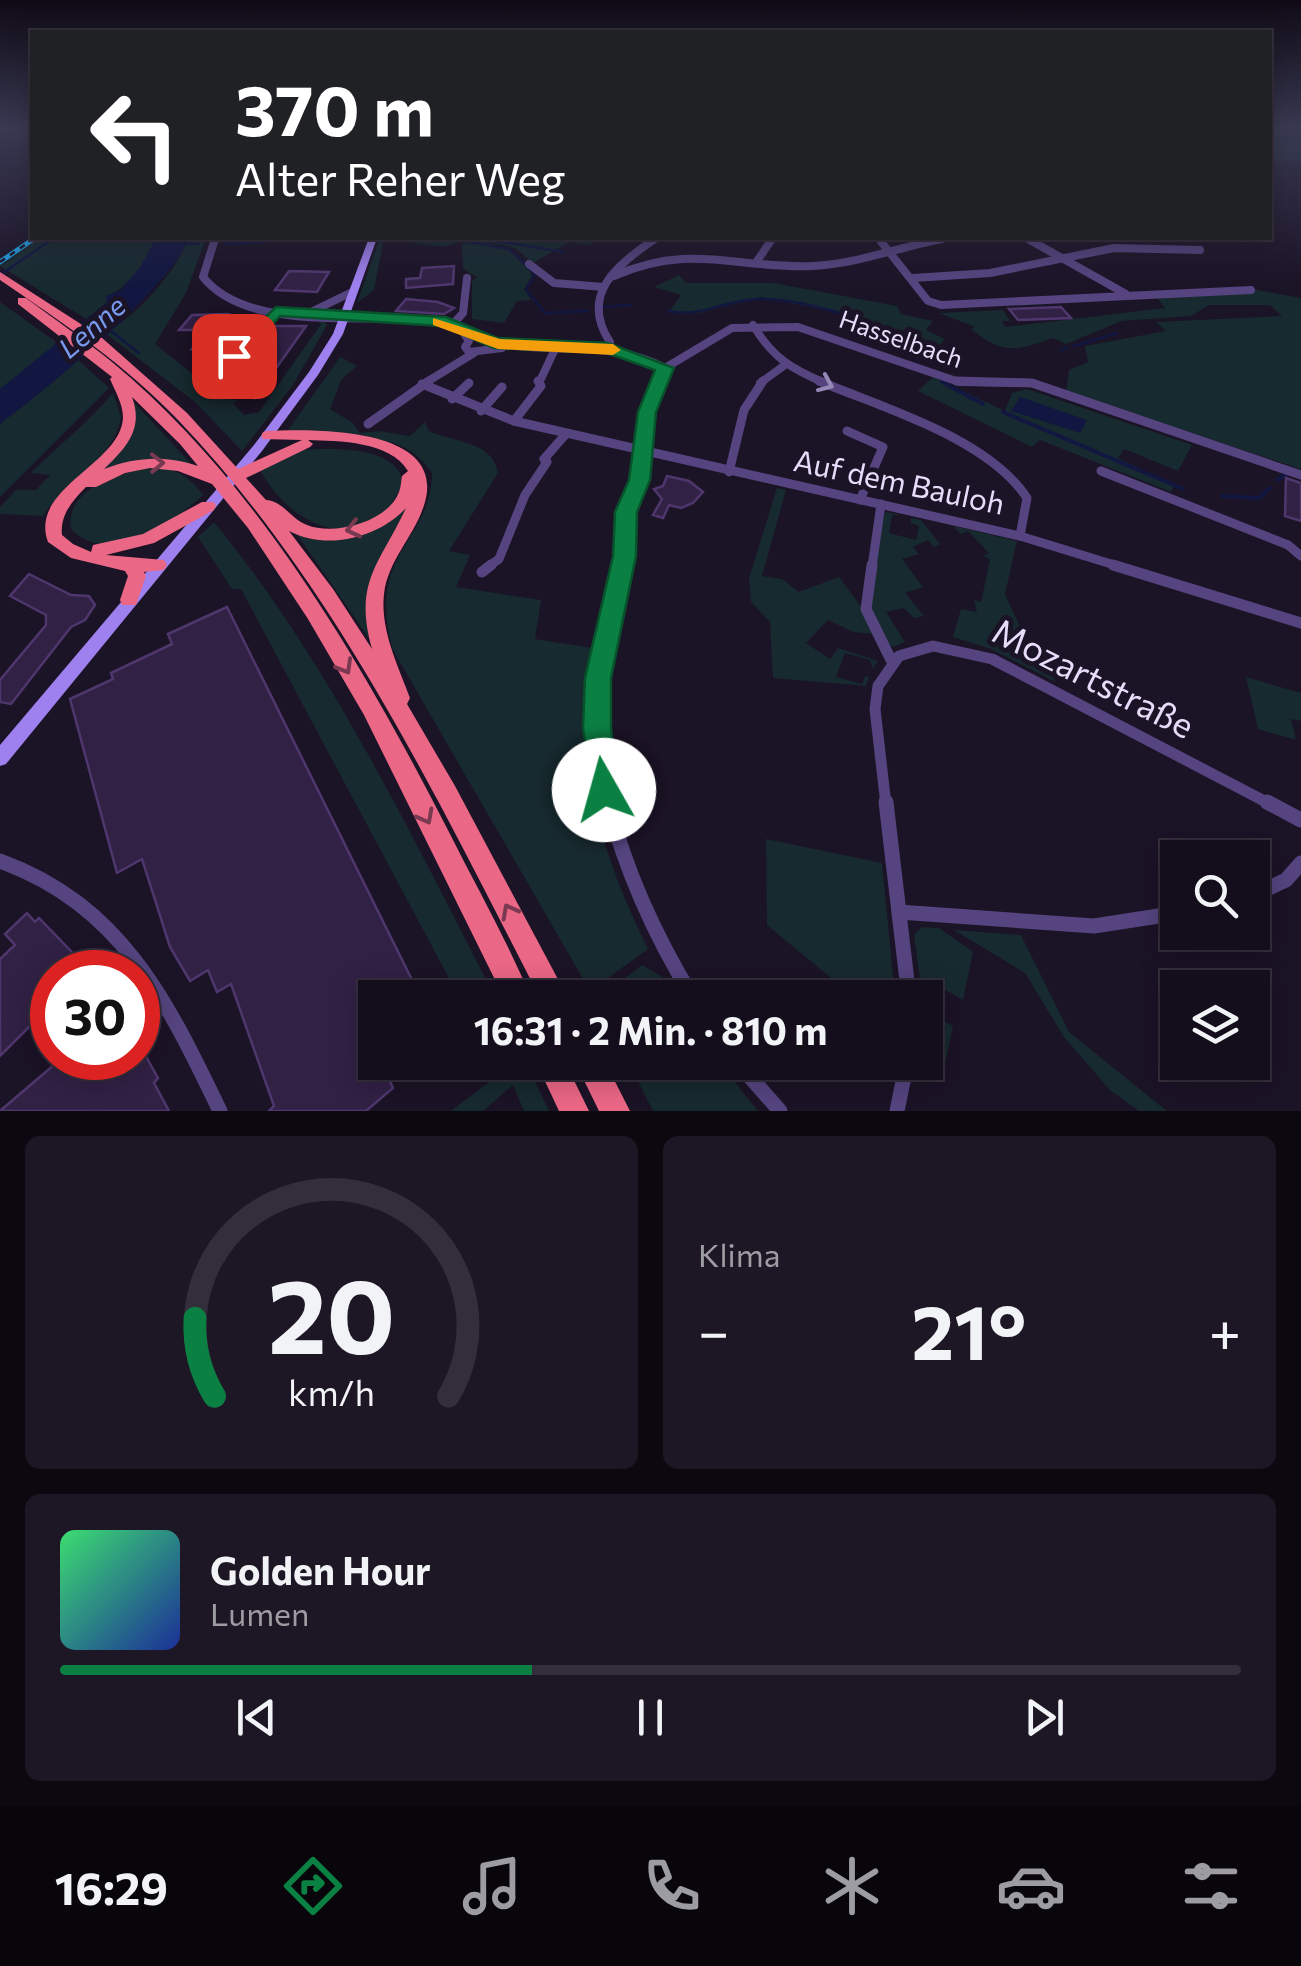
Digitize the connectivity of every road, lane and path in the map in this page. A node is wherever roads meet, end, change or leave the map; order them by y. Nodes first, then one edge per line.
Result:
1 (214, 240) edge
2 (372, 240) edge
3 (653, 240) edge
4 (772, 240) edge
5 (880, 240) edge
6 (929, 240) edge
7 (1031, 240) edge
8 (890, 249) junction
9 (1200, 250) dead end
10 (1063, 258) junction
11 (757, 261) junction
12 (529, 264) dead end
13 (0, 275) edge
14 (614, 276) junction
15 (467, 278) dead end
16 (913, 278) junction
17 (604, 287) junction
18 (0, 288) edge
19 (1251, 290) dead end
20 (350, 293) junction
21 (1126, 294) junction
22 (276, 311) junction
23 (307, 313) junction
24 (342, 316) junction
25 (455, 324) junction
26 (753, 325) junction
27 (479, 338) junction
28 (493, 346) junction
29 (556, 347) junction
30 (469, 348) junction
31 (608, 348) junction
32 (223, 363) dead end
33 (785, 365) junction
34 (665, 368) junction
35 (123, 376) junction
36 (469, 383) dead end
37 (422, 384) junction
38 (502, 387) dead end
39 (452, 399) junction
40 (481, 411) junction
41 (514, 422) junction
42 (368, 424) dead end
43 (283, 428) junction
44 (846, 430) dead end
45 (565, 435) junction
46 (268, 436) junction
47 (305, 444) junction
48 (641, 452) junction
49 (1100, 471) dead end
50 (729, 472) junction
51 (1301, 474) edge
52 (226, 480) junction
53 (860, 500) junction
54 (882, 504) junction
55 (208, 506) junction
56 (1020, 536) junction
57 (99, 550) junction
58 (1301, 556) edge
59 (130, 564) junction
60 (158, 565) junction
61 (482, 572) dead end
62 (129, 600) junction
63 (1301, 624) edge
64 (892, 662) junction
65 (410, 726) junction
66 (0, 758) edge
67 (1301, 820) edge
68 (0, 861) edge
69 (1301, 864) edge
70 (1270, 888) edge
71 (899, 912) junction
72 (1160, 916) edge
73 (509, 980) edge
74 (545, 980) edge
75 (682, 980) edge
76 (907, 980) edge
77 (559, 1080) edge
78 (599, 1080) edge
79 (753, 1080) edge
80 (904, 1080) edge
81 (220, 1111) edge
82 (574, 1111) edge
83 (615, 1111) edge
84 (780, 1111) edge
85 (897, 1111) edge

1 - 22 street
2 - 20 main road
3 - 14 street
4 - 11 street
5 - 8 street
6 - 8 street
7 - 10 street
8 - 11 street
8 - 16 street
9 - 10 street
10 - 16 street
10 - 21 street
11 - 14 street
12 - 17 street
13 - 35 highway
14 - 17 street
15 - 25 street
16 - 21 street
17 - 31 street
18 - 35 highway
19 - 21 street
20 - 23 street
20 - 24 main road
22 - 23 street
22 - 32 street
23 - 24 street
24 - 25 street
24 - 43 main road
25 - 27 street
25 - 30 street
26 - 33 street
26 - 34 street, Hasselbach
26 - 51 street, Hasselbach
27 - 28 street
27 - 30 street
28 - 29 street
28 - 30 street
29 - 31 street
29 - 41 street
30 - 37 street
31 - 34 street
33 - 50 street
33 -> 56 street
34 - 48 street
35 - 52 highway
35 - 59 highway
36 - 39 street
37 - 39 street, Auf dem Bauloh
37 - 42 street
38 - 40 street
39 - 40 street, Auf dem Bauloh
40 - 41 street, Auf dem Bauloh
41 - 45 street, Auf dem Bauloh
43 - 46 highway
43 - 65 highway
44 - 53 street
45 - 48 street, Auf dem Bauloh
45 - 61 street
46 - 47 highway
46 - 52 main road
47 - 52 highway
47 -> 52 highway
48 - 50 street, Auf dem Bauloh
48 - 75 street
49 - 58 street
50 - 53 street, Auf dem Bauloh
52 - 55 main road
57 -> 52 highway
52 - 65 highway
52 -> 73 highway
53 - 54 street, Auf dem Bauloh
54 - 56 street, Auf dem Bauloh
54 - 64 street
55 - 57 highway
55 - 60 main road
56 - 63 street, Auf dem Bauloh
57 - 60 highway
59 - 60 highway
59 - 62 highway
60 - 62 main road
62 - 66 main road
64 - 67 street, Mozartstraße
64 - 71 street
74 -> 65 highway
68 - 81 street
69 - 70 street
71 - 72 street
71 - 76 street
77 - 82 highway
78 - 83 highway
79 - 84 street
80 - 85 street

